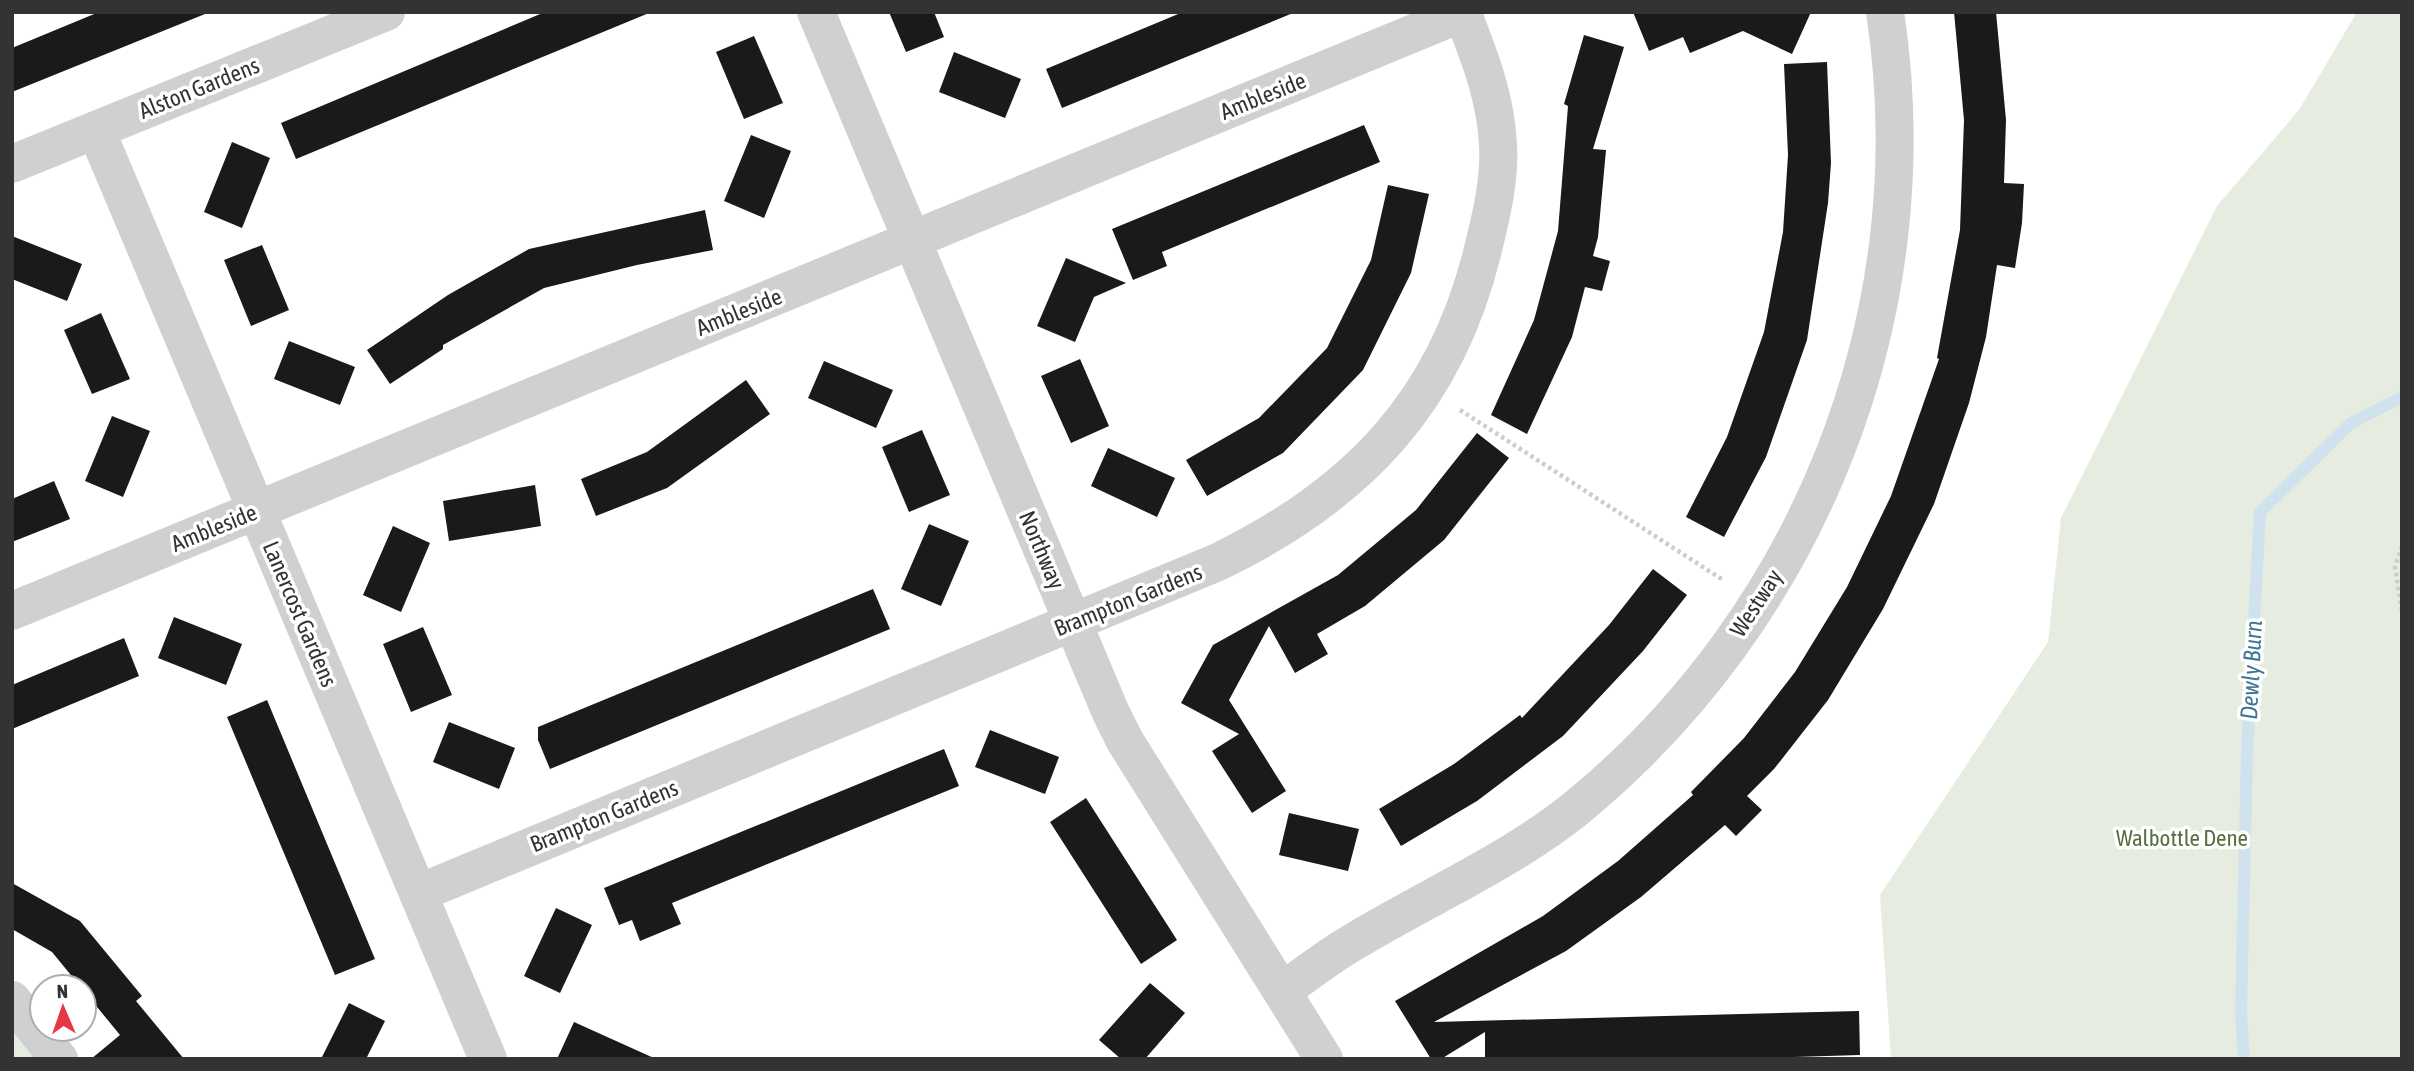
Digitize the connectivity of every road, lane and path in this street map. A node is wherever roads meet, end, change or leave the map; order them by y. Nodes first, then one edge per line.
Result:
1 (816, 12) edge
2 (1885, 12) edge
3 (1463, 13) edge
4 (363, 17) edge
5 (96, 130) junction
6 (12, 164) edge
7 (912, 240) junction
8 (1427, 388) junction
9 (257, 510) junction
10 (2402, 546) edge
11 (1760, 604) junction
12 (12, 611) edge
13 (2402, 611) edge
14 (1073, 622) junction
15 (419, 893) junction
16 (1283, 990) junction
17 (12, 1000) edge
18 (1318, 1057) edge
19 (59, 1059) edge
20 (488, 1059) edge

1 - 7 street, Northway
2 - 11 street, Westway
3 - 7 street, Ambleside
3 - 8 street, Brampton Gardens
4 - 5 street, Alston Gardens
5 - 6 street, Alston Gardens
5 - 9 street, Lanercost Gardens
7 - 9 street, Ambleside
7 - 14 street, Northway
8 - 11 path
8 - 14 street, Brampton Gardens
9 - 12 street, Ambleside
9 - 15 street, Lanercost Gardens
10 - 13 path
11 - 16 street, Westway
14 - 15 street, Brampton Gardens
14 - 16 street, Northway
15 - 20 street, Lanercost Gardens
16 - 18 street, Northway
17 - 19 street

